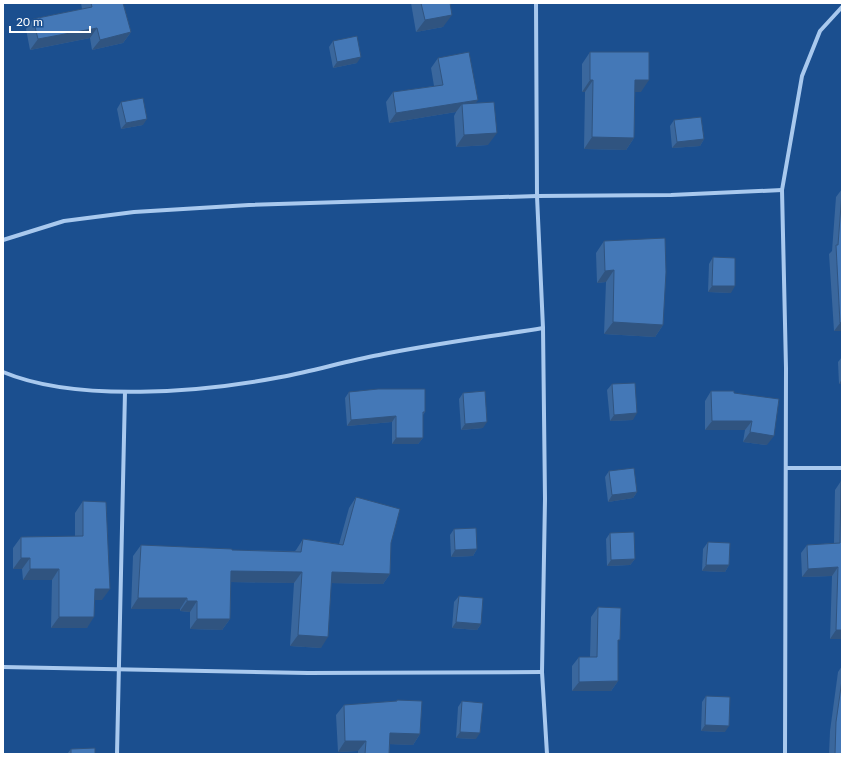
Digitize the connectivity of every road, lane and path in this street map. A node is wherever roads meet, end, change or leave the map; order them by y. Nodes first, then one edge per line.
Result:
1 (536, 3) edge
2 (842, 7) edge
3 (782, 190) junction
4 (537, 196) junction
5 (3, 240) edge
6 (543, 328) junction
7 (3, 372) edge
8 (125, 392) junction
9 (786, 468) junction
10 (842, 468) edge
11 (3, 667) edge
12 (118, 670) junction
13 (542, 672) junction
14 (117, 754) edge
15 (547, 754) edge
16 (785, 754) edge

1 - 4 street
2 - 3 street
3 - 4 street
3 - 9 street
4 - 5 street
4 - 6 street
6 - 8 street
6 - 13 street
7 - 8 street
8 - 12 street
9 - 10 street
9 - 16 street
11 - 12 street
12 - 13 street
12 - 14 street
13 - 15 street

